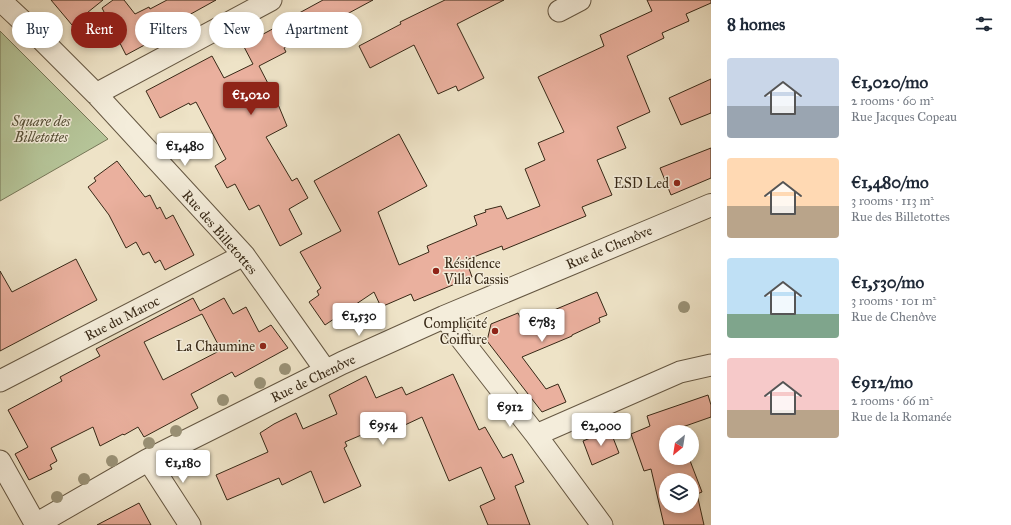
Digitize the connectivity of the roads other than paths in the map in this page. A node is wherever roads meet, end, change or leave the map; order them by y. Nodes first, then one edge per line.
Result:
1 (0, 0) edge
2 (270, 0) edge
3 (580, 0) edge
4 (559, 11) dead end
5 (96, 94) junction
6 (711, 205) edge
7 (244, 255) junction
8 (444, 317) junction
9 (711, 365) edge
10 (326, 371) junction
11 (0, 381) edge
12 (536, 435) junction
13 (148, 460) junction
14 (0, 462) edge
15 (35, 525) edge
16 (190, 525) edge
17 (602, 525) edge

1 - 5 street, Rue des Billetottes
2 - 5 street
3 - 4 street
5 - 7 street, Rue des Billetottes
6 - 8 street, Rue de Chenôve
7 - 10 street, Rue des Billetottes
7 - 11 street, Rue du Maroc
8 - 10 street, Rue de Chenôve
8 - 12 street
9 - 12 street
10 - 13 street, Rue de Chenôve
12 - 17 street
13 - 15 street, Rue de Chenôve
13 - 16 street
14 - 15 street

